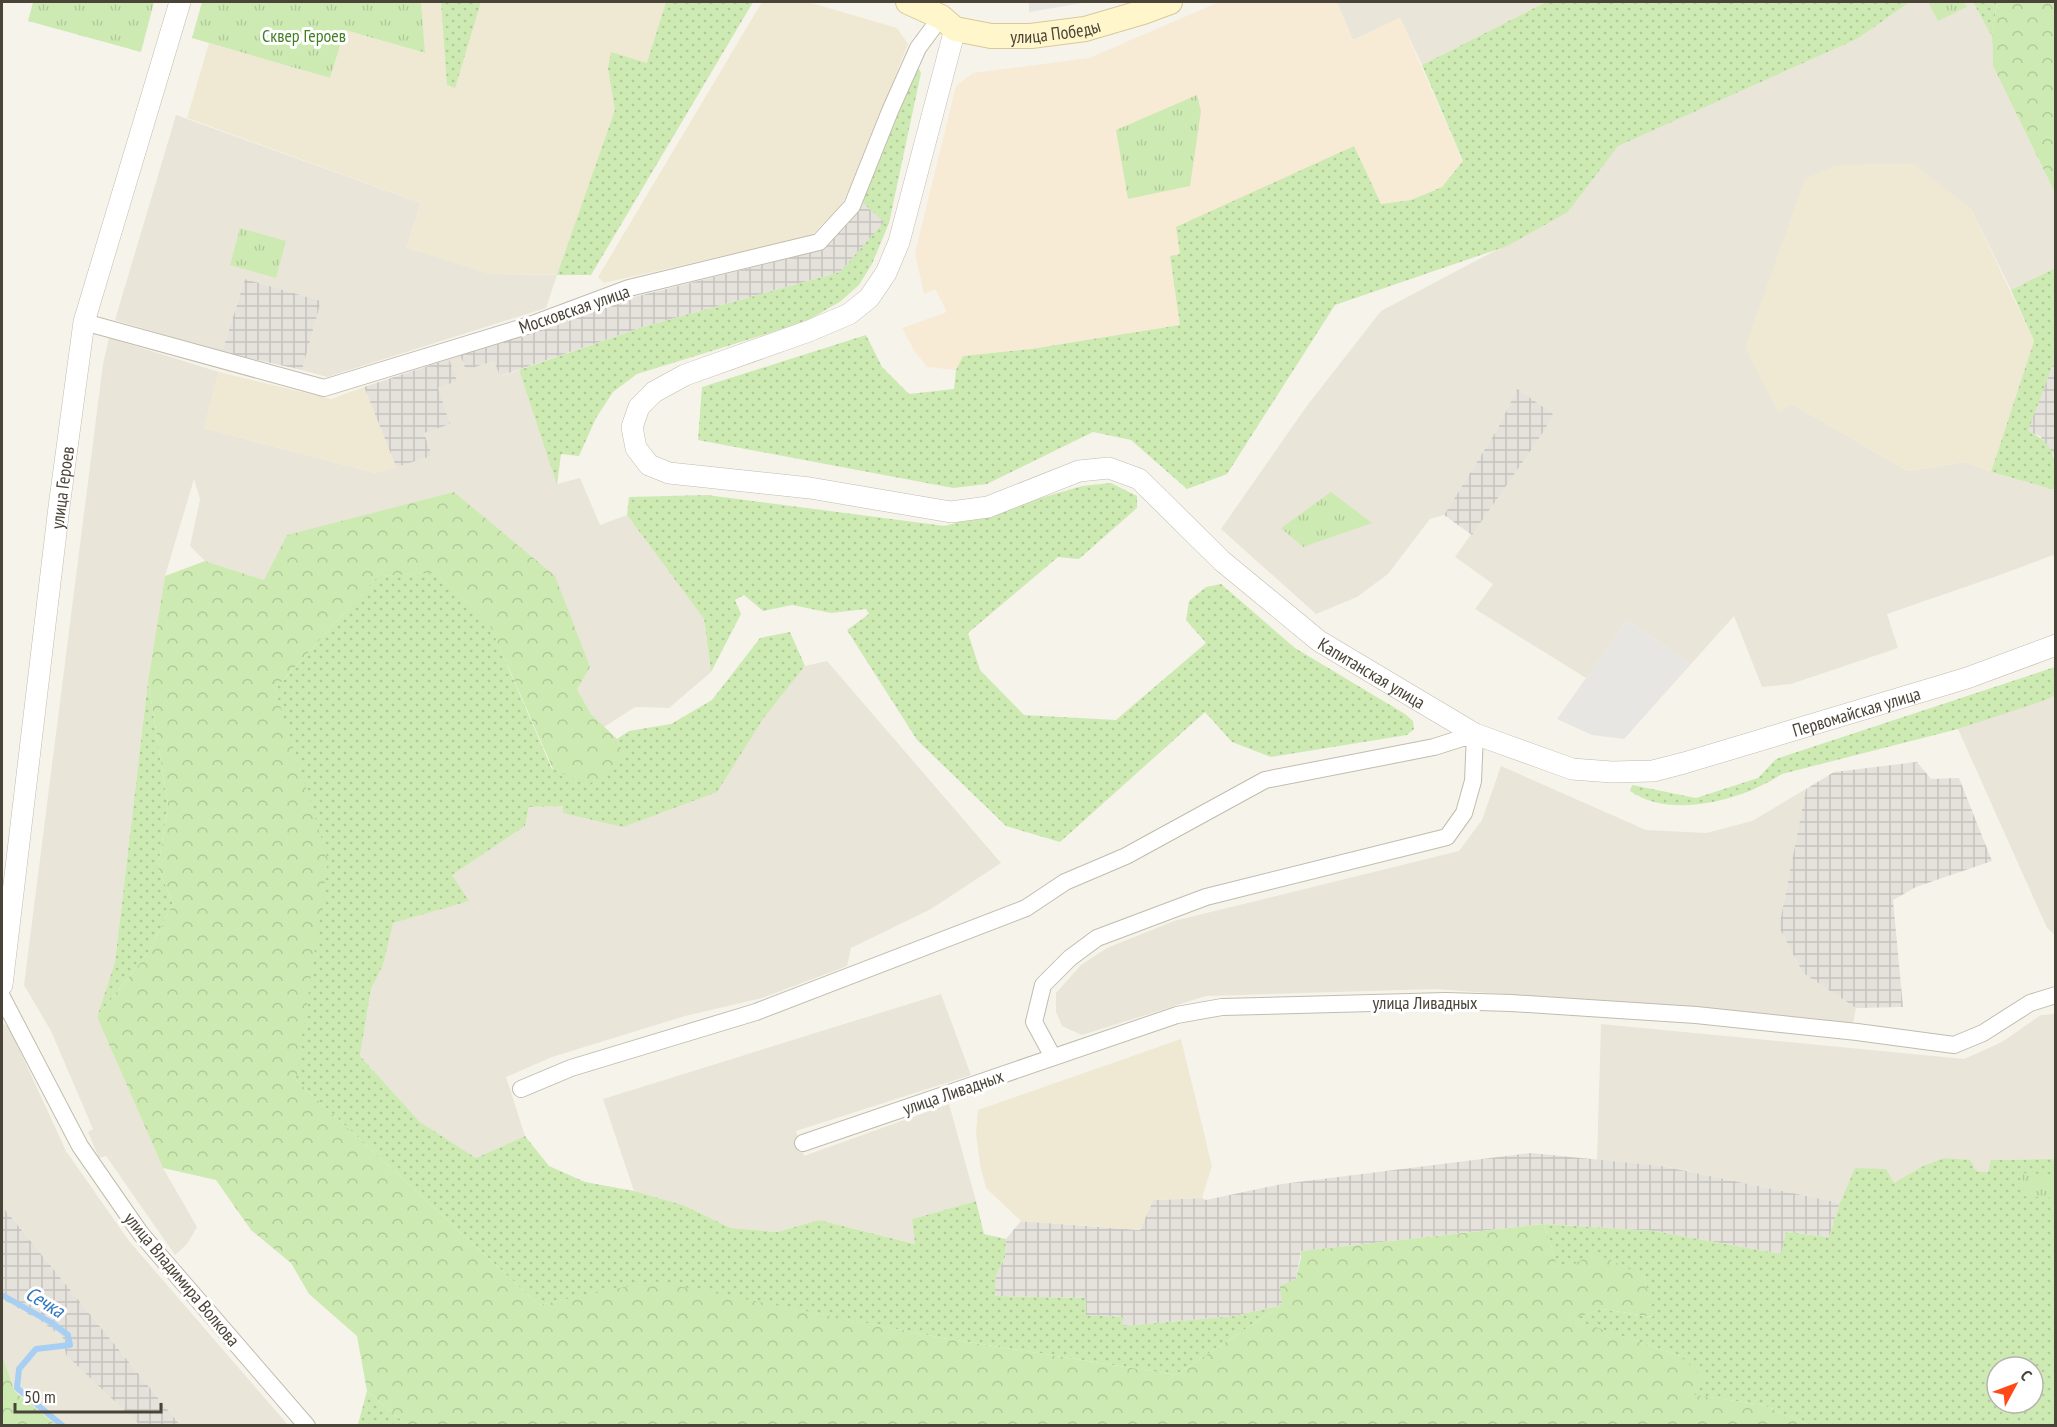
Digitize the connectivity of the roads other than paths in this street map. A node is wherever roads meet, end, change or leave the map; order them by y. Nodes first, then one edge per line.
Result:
1 (180, 2) edge
2 (908, 2) edge
3 (1170, 2) edge
4 (942, 16) edge
5 (84, 322) junction
6 (2055, 645) edge
7 (1475, 734) junction
8 (1653, 771) joint
9 (2, 985) edge
10 (2055, 995) edge
11 (2, 997) edge
12 (1053, 1058) junction
13 (521, 1089) dead end
14 (803, 1143) dead end
15 (307, 1425) edge

1 - 5 street, улица Героев
2 - 4 main road, улица Победы
3 - 4 main road, улица Победы
4 - 5 street, Московская улица
4 - 7 street, Капитанская улица
5 - 9 street, улица Героев
6 - 8 street, Первомайская улица
7 - 8 street, Капитанская улица
7 - 12 street
7 - 13 street
10 - 12 street, улица Ливадных
11 - 15 street, улица Владимира Волкова
12 - 14 street, улица Ливадных

